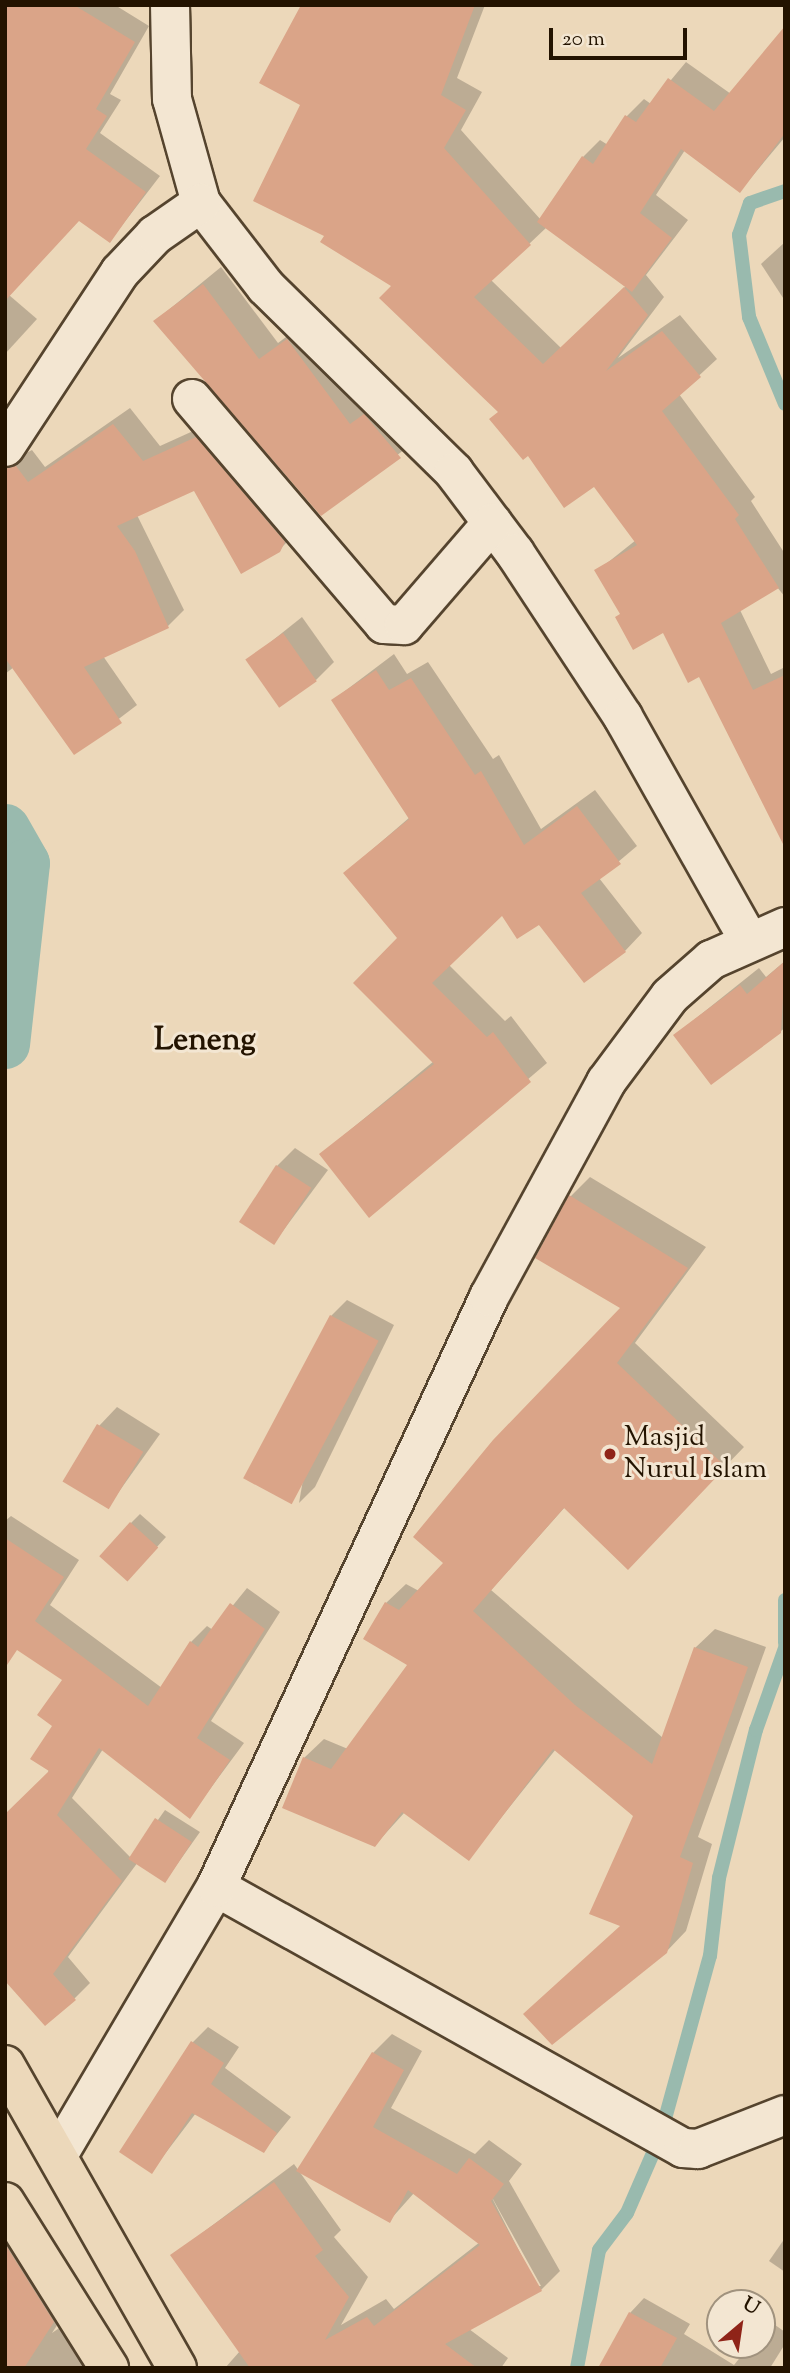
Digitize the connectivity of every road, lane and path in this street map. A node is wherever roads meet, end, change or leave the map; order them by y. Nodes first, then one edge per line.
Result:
1 (170, 5) edge
2 (201, 203) junction
3 (192, 400) dead end
4 (5, 447) edge
5 (492, 523) junction
6 (785, 927) edge
7 (749, 941) junction
8 (216, 1887) junction
9 (5, 2064) edge
10 (785, 2115) edge
11 (58, 2155) junction
12 (5, 2202) edge
13 (109, 2368) edge
14 (177, 2368) edge

1 - 2 street
2 - 4 street
2 - 5 street
3 - 5 street
5 - 7 street
6 - 7 street
7 - 8 street
8 - 10 street
8 - 11 street
9 - 11 main road
11 - 14 main road
12 - 13 main road

